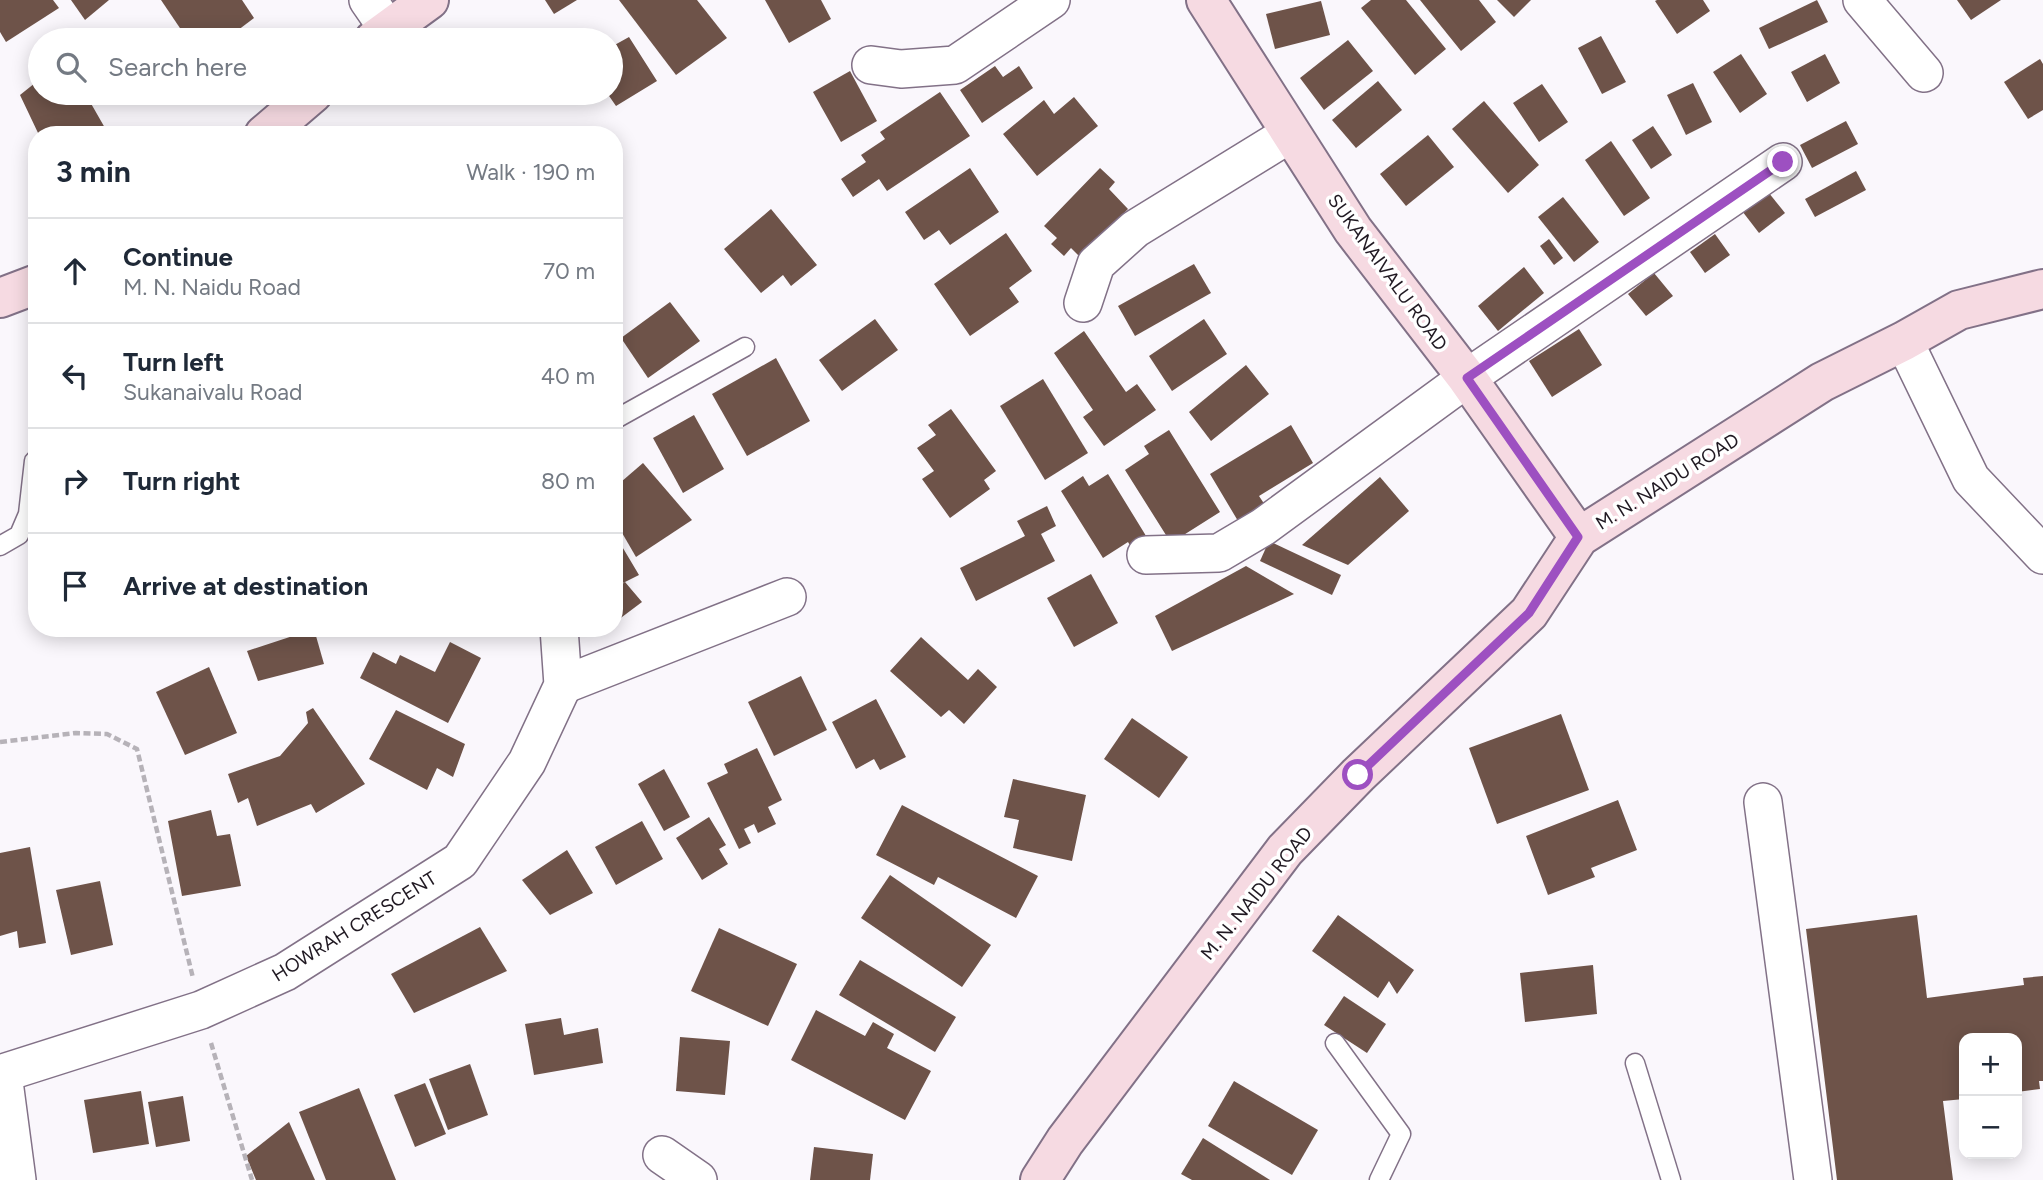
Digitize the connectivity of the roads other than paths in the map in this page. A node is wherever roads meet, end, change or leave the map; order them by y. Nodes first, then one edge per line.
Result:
1 (429, 0) edge
2 (1051, 0) edge
3 (1206, 0) edge
4 (1862, 0) edge
5 (377, 23) edge
6 (871, 65) dead end
7 (1924, 73) dead end
8 (299, 105) edge
9 (274, 126) edge
10 (1292, 133) junction
11 (1783, 162) dead end
12 (28, 287) edge
13 (2043, 289) edge
14 (0, 298) edge
15 (1083, 303) dead end
16 (1904, 341) junction
17 (745, 347) dead end
18 (1467, 378) junction
19 (623, 415) edge
20 (28, 514) edge
21 (1578, 537) junction
22 (0, 546) edge
23 (1146, 555) dead end
24 (2043, 555) edge
25 (787, 597) dead end
26 (560, 637) edge
27 (563, 685) junction
28 (1763, 802) dead end
29 (1335, 1043) dead end
30 (1635, 1063) dead end
31 (1, 1074) edge
32 (662, 1155) dead end
33 (17, 1180) edge
34 (698, 1180) edge
35 (1040, 1180) edge
36 (1379, 1180) edge
37 (1671, 1180) edge
38 (1813, 1180) edge

1 - 5 main road
2 - 6 street
3 - 10 main road, SUKANAIVALU ROAD
4 - 7 street
8 - 9 main road
10 - 15 street
10 - 18 main road, SUKANAIVALU ROAD
11 - 18 street
12 - 14 main road
13 - 16 main road, M. N. NAIDU ROAD
16 - 21 main road, M. N. NAIDU ROAD
16 - 24 street
17 - 19 lane
18 - 21 main road, SUKANAIVALU ROAD
18 - 23 street
20 - 22 lane
21 - 35 main road, M. N. NAIDU ROAD
25 - 27 street
26 - 27 street, HOWRAH CRESCENT
27 - 31 street, HOWRAH CRESCENT
28 - 38 street
29 - 36 lane
30 - 37 lane
31 - 33 street
32 - 34 street

